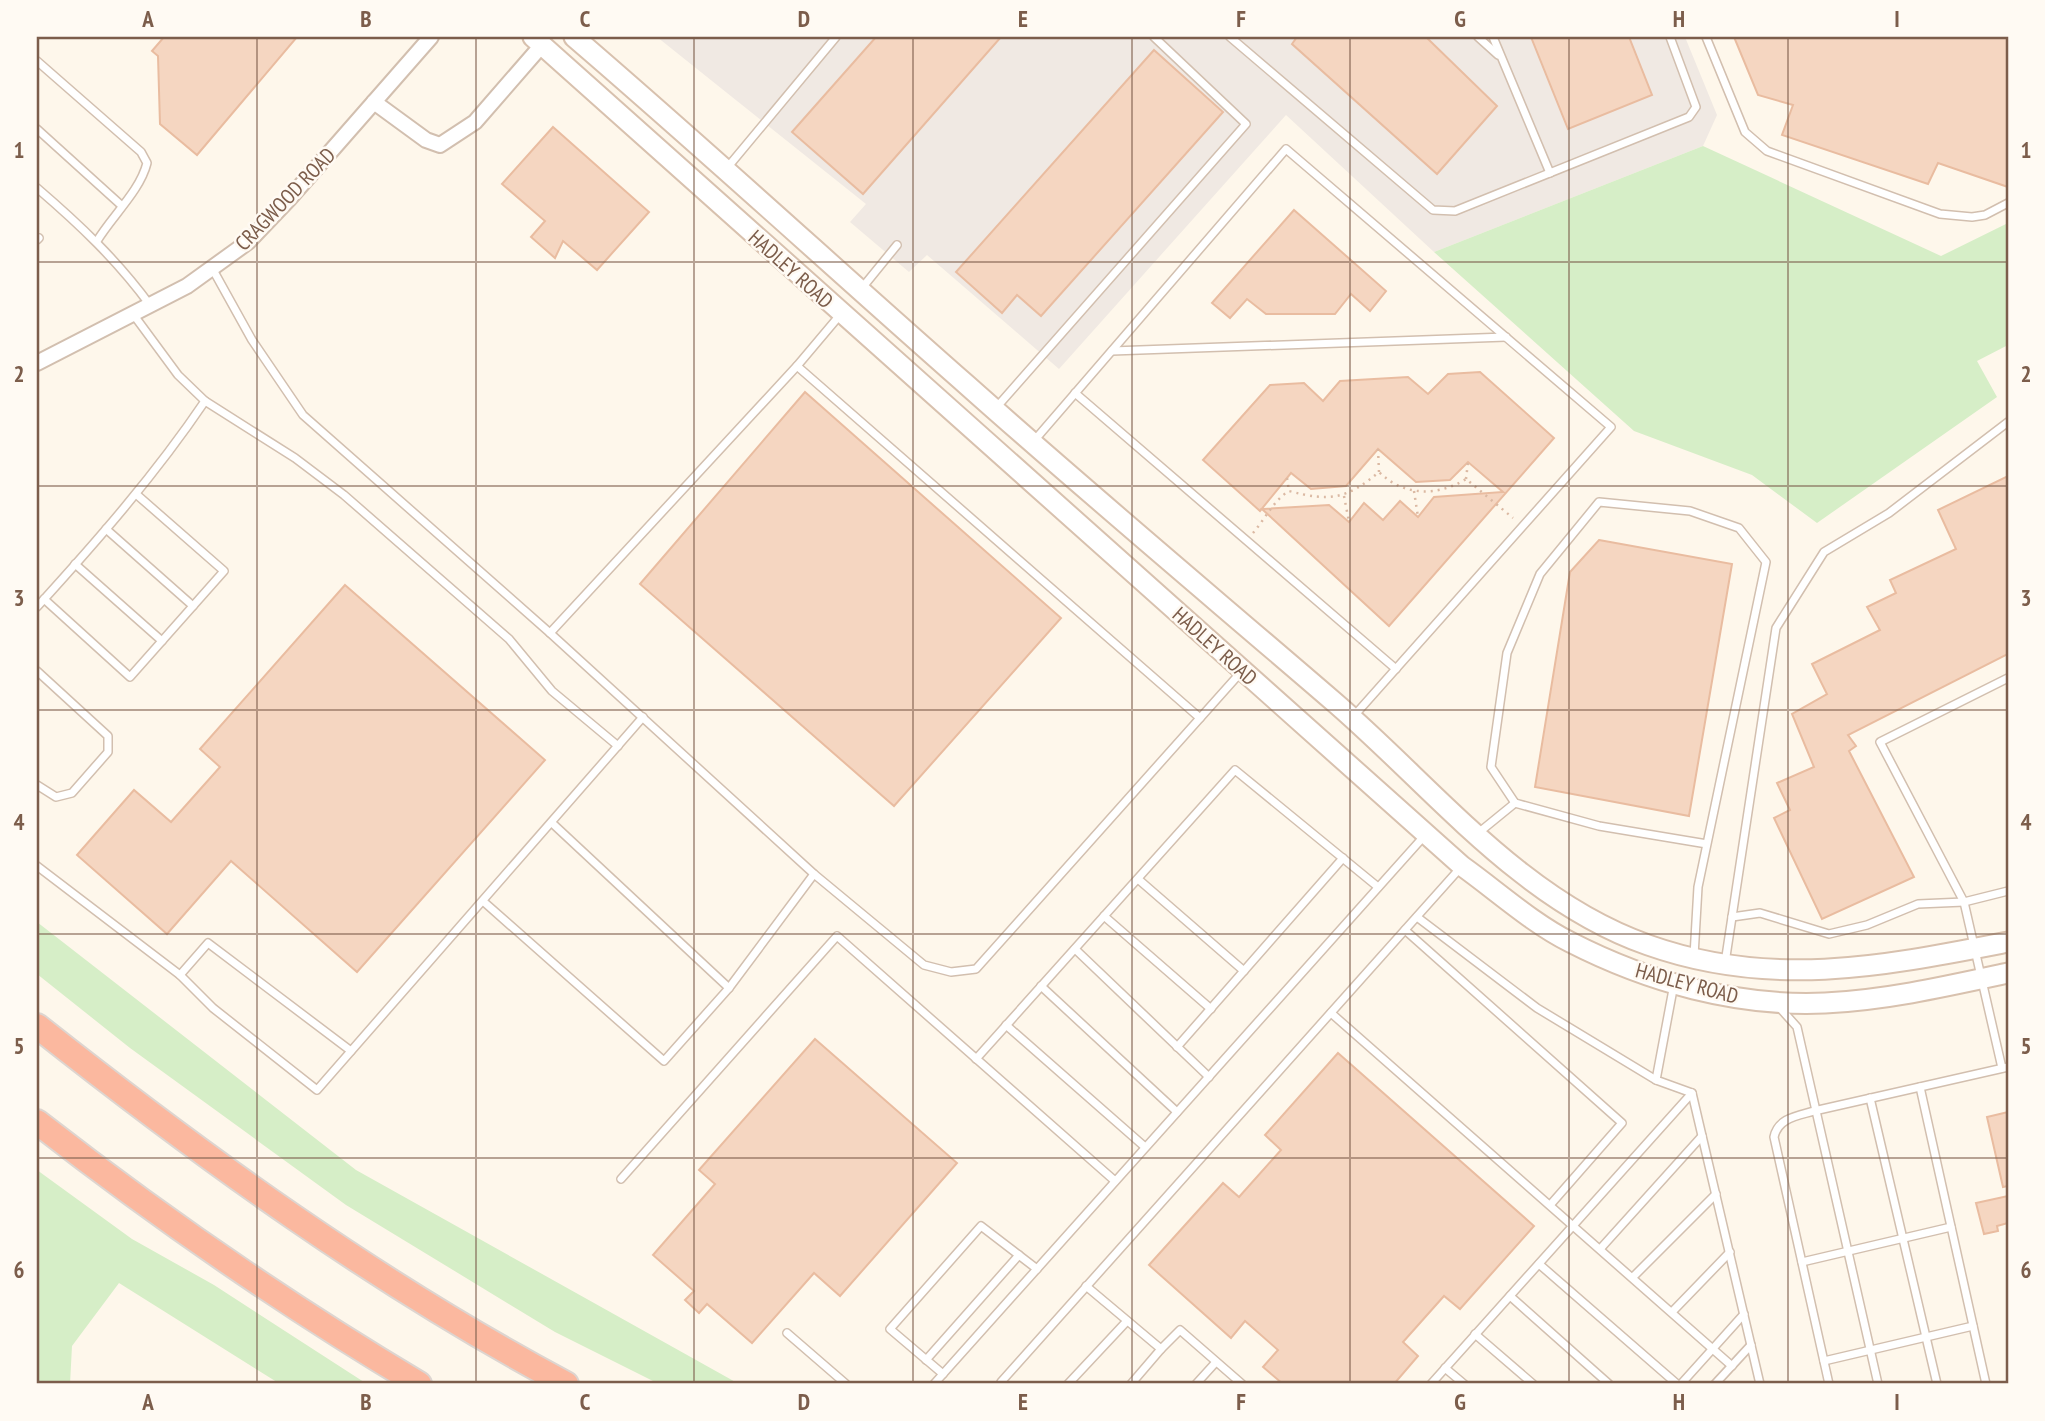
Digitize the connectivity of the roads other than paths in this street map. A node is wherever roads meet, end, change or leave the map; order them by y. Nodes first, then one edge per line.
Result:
1 (431, 37) edge
2 (574, 37) edge
3 (836, 37) edge
4 (1154, 37) edge
5 (1230, 37) edge
6 (1478, 37) edge
7 (1493, 37) edge
8 (1670, 37) edge
9 (1706, 37) edge
10 (537, 41) edge
11 (1501, 57) junction
12 (37, 61) edge
13 (374, 102) junction
14 (37, 129) edge
15 (726, 168) junction
16 (1550, 173) junction
17 (37, 188) edge
18 (2008, 203) edge
19 (121, 205) junction
20 (97, 241) junction
21 (897, 245) dead end
22 (212, 268) junction
23 (861, 290) junction
24 (150, 305) junction
25 (133, 314) junction
26 (841, 314) junction
27 (1506, 337) junction
28 (1112, 351) junction
29 (37, 363) edge
30 (797, 366) junction
31 (1076, 393) junction
32 (205, 401) junction
33 (995, 410) junction
34 (2008, 422) edge
35 (1033, 442) junction
36 (136, 494) junction
37 (106, 529) junction
38 (75, 564) junction
39 (44, 599) junction
40 (192, 606) junction
41 (37, 607) edge
42 (550, 633) junction
43 (162, 641) junction
44 (1396, 669) junction
45 (37, 671) edge
46 (1242, 671) junction
47 (2008, 678) edge
48 (643, 717) junction
49 (1200, 718) junction
50 (1353, 718) junction
51 (618, 746) junction
52 (37, 785) edge
53 (1514, 803) junction
54 (552, 823) junction
55 (1426, 834) junction
56 (1481, 839) junction
57 (1707, 844) junction
58 (1343, 858) junction
59 (37, 866) edge
60 (1462, 866) junction
61 (814, 874) junction
62 (1138, 879) junction
63 (1378, 887) junction
64 (2008, 891) edge
65 (484, 902) junction
66 (1964, 902) junction
67 (1104, 916) junction
68 (1417, 917) junction
69 (1732, 917) junction
70 (1405, 930) junction
71 (2008, 942) edge
72 (1974, 948) junction
73 (1075, 949) junction
74 (1694, 956) junction
75 (1725, 963) junction
76 (1244, 971) junction
77 (2008, 973) edge
78 (180, 975) junction
79 (1982, 979) junction
80 (1674, 983) junction
81 (1041, 986) junction
82 (729, 988) junction
83 (1762, 1000) junction
84 (1211, 1009) junction
85 (1331, 1013) junction
86 (1006, 1025) junction
87 (37, 1026) edge
88 (1177, 1046) junction
89 (351, 1051) junction
90 (976, 1059) junction
91 (2005, 1068) edge
92 (1209, 1077) junction
93 (1656, 1080) junction
94 (1920, 1087) junction
95 (1692, 1093) junction
96 (1870, 1098) junction
97 (1814, 1111) junction
98 (1177, 1112) junction
99 (37, 1122) edge
100 (1702, 1136) junction
101 (1146, 1147) junction
102 (621, 1179) dead end
103 (1115, 1181) junction
104 (1716, 1194) junction
105 (1550, 1204) junction
106 (1574, 1225) junction
107 (1951, 1227) junction
108 (1902, 1237) junction
109 (1601, 1248) junction
110 (1846, 1251) junction
111 (1730, 1252) junction
112 (1019, 1255) junction
113 (1802, 1262) junction
114 (1539, 1264) junction
115 (1037, 1269) junction
116 (1633, 1277) junction
117 (1086, 1286) junction
118 (1510, 1296) junction
119 (1672, 1312) junction
120 (1744, 1314) junction
121 (1127, 1321) junction
122 (1973, 1326) junction
123 (787, 1333) dead end
124 (1475, 1334) junction
125 (1926, 1336) junction
126 (1751, 1345) junction
127 (1161, 1349) junction
128 (1713, 1349) junction
129 (1870, 1350) junction
130 (926, 1360) junction
131 (1824, 1361) junction
132 (1216, 1362) junction
133 (1732, 1366) junction
134 (1445, 1368) junction
135 (943, 1374) junction
136 (419, 1384) edge
137 (566, 1384) edge
138 (846, 1384) edge
139 (934, 1384) edge
140 (1003, 1384) edge
141 (1068, 1384) edge
142 (1131, 1384) edge
143 (1196, 1384) edge
144 (1241, 1384) edge
145 (1431, 1384) edge
146 (1464, 1384) edge
147 (1533, 1384) edge
148 (1609, 1384) edge
149 (1679, 1384) edge
150 (1715, 1384) edge
151 (1760, 1384) edge
152 (1829, 1384) edge
153 (1878, 1384) edge
154 (1937, 1384) edge
155 (1986, 1384) edge

1 - 13 street, CRAGWOOD ROAD
2 - 15 main road, HADLEY ROAD
3 - 15 lane
4 - 33 lane
5 - 16 lane
6 - 11 lane
7 - 11 lane
8 - 16 lane
9 - 18 lane
10 - 13 street
10 - 26 main road, HADLEY ROAD
11 - 16 lane
12 - 19 lane
13 - 22 street, CRAGWOOD ROAD
14 - 19 lane
15 - 23 main road, HADLEY ROAD
17 - 20 lane
19 - 20 lane
20 - 24 lane
21 - 23 lane
22 - 24 street, CRAGWOOD ROAD
22 - 42 lane
23 - 33 main road, HADLEY ROAD
24 - 25 street, CRAGWOOD ROAD
25 - 29 street, CRAGWOOD ROAD
25 - 32 lane
26 - 30 lane
26 - 46 main road, HADLEY ROAD
27 - 28 lane
27 - 28 lane
27 - 44 lane
28 - 31 lane
30 - 42 lane
30 - 49 lane
31 - 35 lane
31 - 44 lane
32 - 36 lane
32 - 51 lane
33 - 35 main road, HADLEY ROAD
34 - 69 lane
35 - 50 main road, HADLEY ROAD
36 - 37 lane
36 - 40 lane
37 - 38 lane
37 - 40 lane
38 - 39 lane
38 - 43 lane
39 - 41 lane
39 - 43 lane
40 - 43 lane
42 - 48 lane
44 - 50 lane
45 - 52 lane
46 - 49 lane
46 - 55 main road, HADLEY ROAD
47 - 66 lane
48 - 51 lane
48 - 61 lane
49 - 61 lane
50 - 56 main road, HADLEY ROAD
51 - 54 lane
53 - 56 lane
53 - 57 lane
53 - 57 lane
54 - 65 lane
54 - 82 lane
55 - 60 main road, HADLEY ROAD
55 - 63 lane
56 - 60 main road
56 - 74 main road, HADLEY ROAD
57 - 74 lane
58 - 62 lane
58 - 63 lane
58 - 76 lane
59 - 78 lane
60 - 68 lane
60 - 80 main road, HADLEY ROAD
61 - 82 lane
62 - 67 lane
62 - 76 lane
63 - 92 lane
64 - 66 lane
65 - 82 lane
65 - 89 lane
66 - 69 lane
66 - 72 lane
67 - 73 lane
67 - 84 lane
68 - 70 lane
68 - 93 lane
69 - 75 lane
70 - 85 lane
70 - 105 lane
71 - 72 main road, HADLEY ROAD
72 - 75 main road, HADLEY ROAD
72 - 79 lane
73 - 81 lane
73 - 88 lane
74 - 75 main road, HADLEY ROAD
76 - 84 lane
77 - 79 main road, HADLEY ROAD
78 - 89 lane
78 - 89 lane
79 - 83 main road, HADLEY ROAD
79 - 91 lane
80 - 83 main road, HADLEY ROAD
80 - 93 lane
81 - 86 lane
81 - 98 lane
83 - 97 lane
84 - 88 lane
85 - 105 lane
85 - 117 lane
86 - 90 lane
86 - 101 lane
87 - 137 highway
88 - 92 lane
90 - 102 lane
90 - 103 lane
91 - 94 lane
92 - 98 lane
93 - 95 lane
94 - 96 lane
94 - 107 lane
95 - 100 lane
95 - 106 lane
96 - 97 lane
96 - 108 lane
97 - 110 lane
97 - 113 lane
98 - 101 lane
99 - 136 highway
100 - 104 lane
100 - 109 lane
101 - 103 lane
103 - 115 lane
104 - 111 lane
104 - 116 lane
105 - 106 lane
106 - 109 lane
106 - 114 lane
107 - 108 lane
107 - 122 lane
108 - 110 lane
108 - 125 lane
109 - 116 lane
110 - 113 lane
110 - 129 lane
111 - 119 lane
111 - 120 lane
112 - 115 lane
112 - 130 lane
112 - 130 lane
113 - 131 lane
114 - 118 lane
114 - 149 lane
115 - 135 lane
116 - 119 lane
117 - 121 lane
117 - 140 lane
118 - 124 lane
118 - 148 lane
119 - 128 lane
120 - 126 lane
120 - 128 lane
121 - 127 lane
121 - 141 lane
122 - 125 lane
122 - 155 lane
123 - 138 lane
124 - 134 lane
124 - 147 lane
125 - 129 lane
125 - 154 lane
126 - 133 lane
126 - 151 lane
127 - 132 lane
127 - 142 lane
128 - 133 lane
128 - 149 lane
129 - 131 lane
129 - 153 lane
130 - 135 lane
131 - 152 lane
132 - 143 lane
132 - 144 lane
133 - 150 lane
134 - 145 lane
134 - 146 lane
135 - 139 lane

